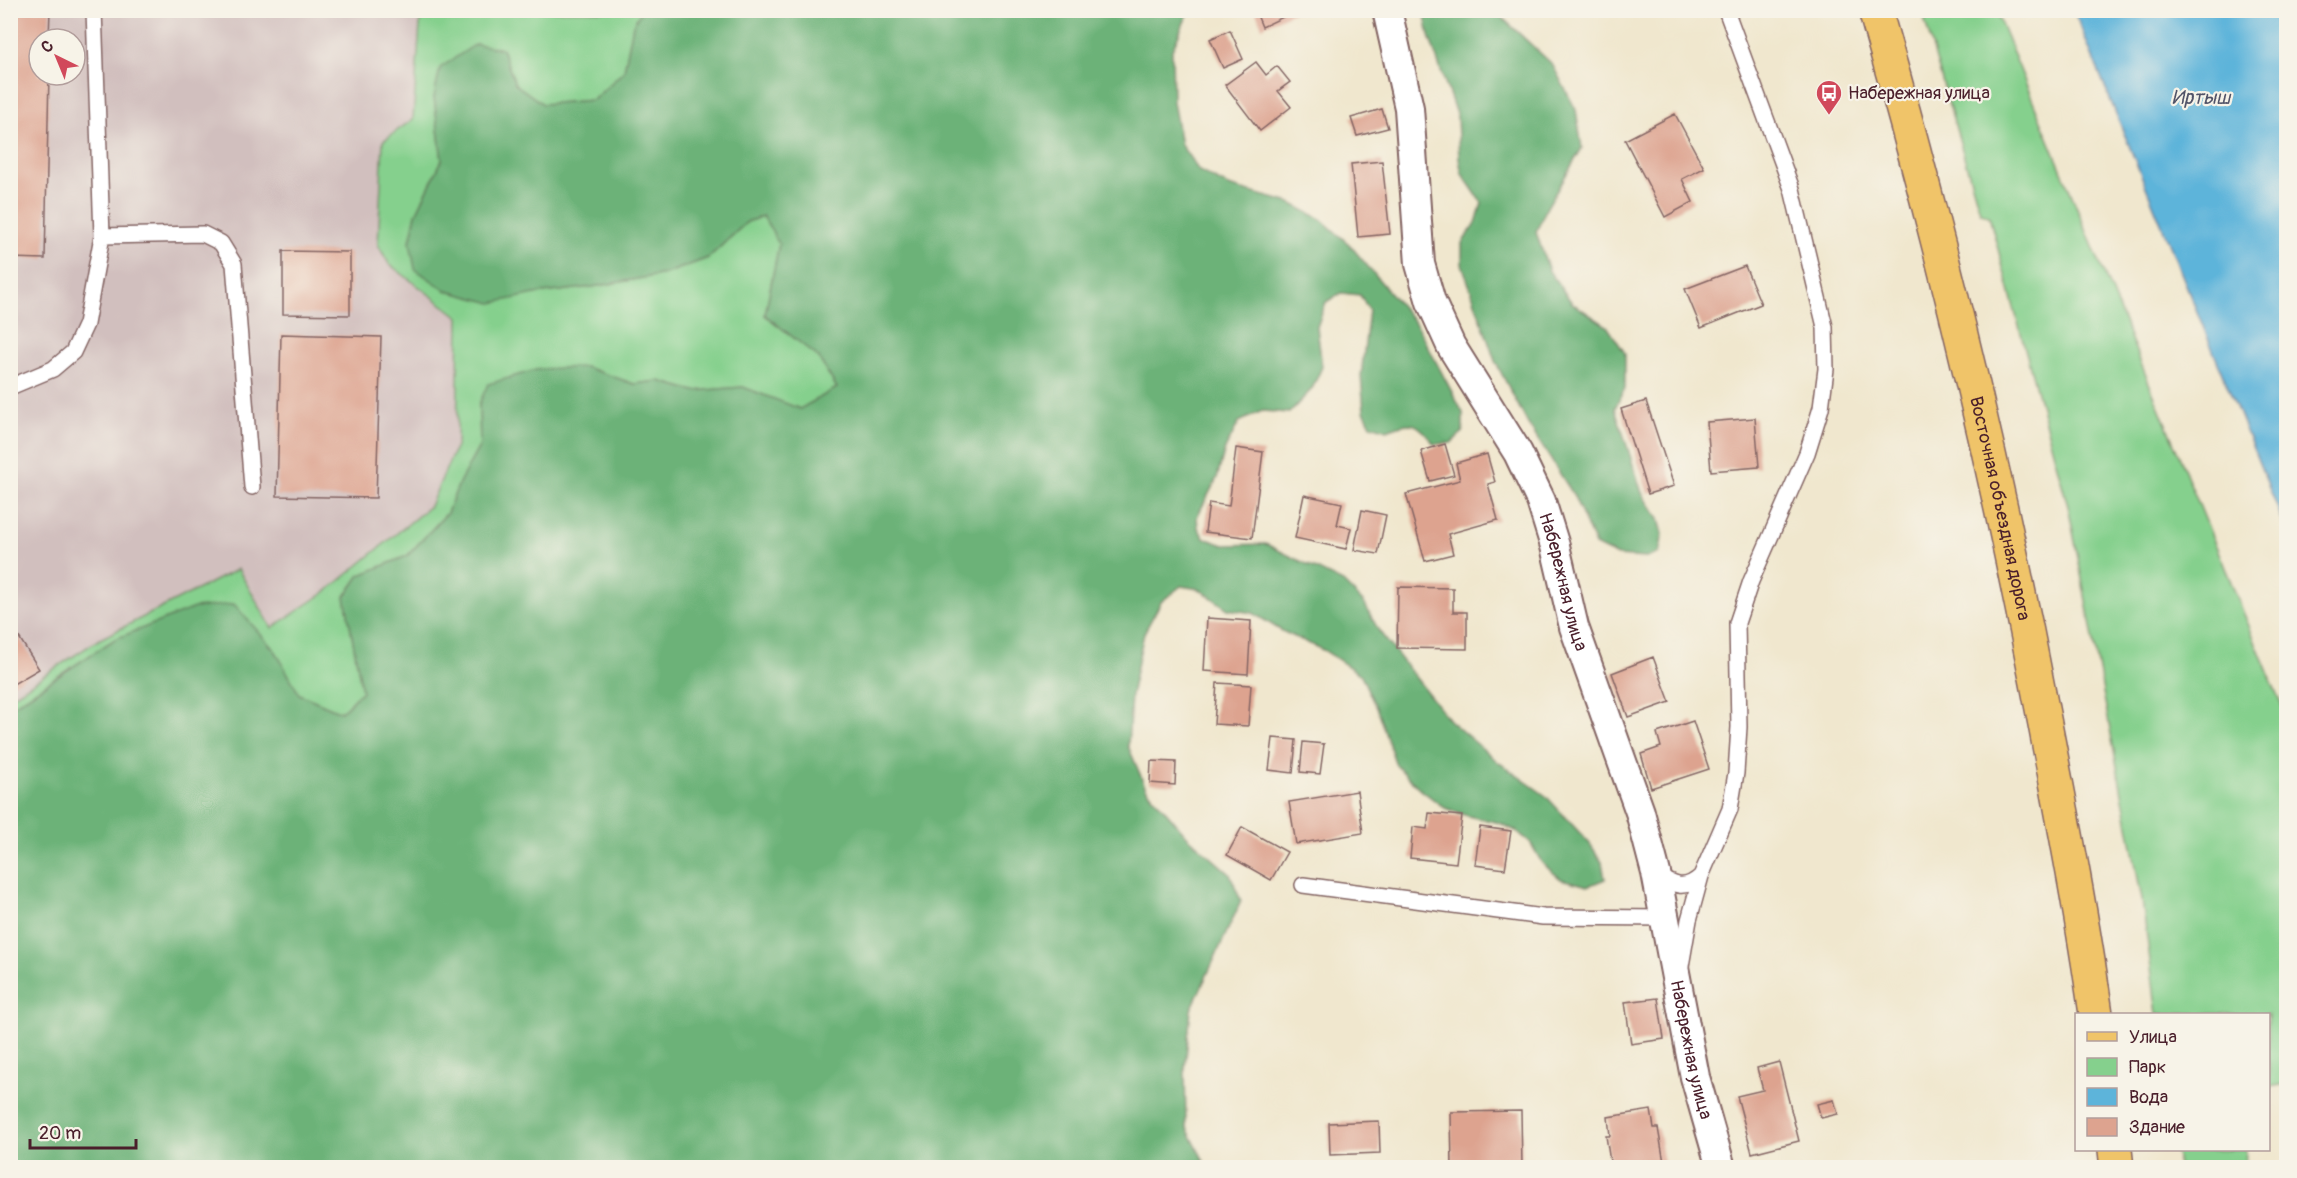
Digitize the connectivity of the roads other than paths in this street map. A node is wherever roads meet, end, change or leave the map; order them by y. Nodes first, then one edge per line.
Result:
1 (94, 10) edge
2 (1387, 10) edge
3 (1726, 10) edge
4 (1875, 10) edge
5 (102, 236) junction
6 (10, 387) edge
7 (252, 488) dead end
8 (1656, 873) junction
9 (1701, 876) junction
10 (1303, 885) dead end
11 (1665, 918) junction
12 (1678, 986) junction
13 (2096, 1013) edge
14 (2115, 1151) edge
15 (1721, 1167) edge
16 (2118, 1167) edge

1 - 5 lane
2 - 8 street, Набережная улица
3 - 9 lane
4 - 13 main road, Восточная объездная дорога
5 - 6 lane
5 - 7 lane
8 - 9 lane
8 - 11 street, Набережная улица
9 - 12 lane
10 - 11 lane
11 - 12 street, Набережная улица
12 - 15 street, Набережная улица
14 - 16 main road

